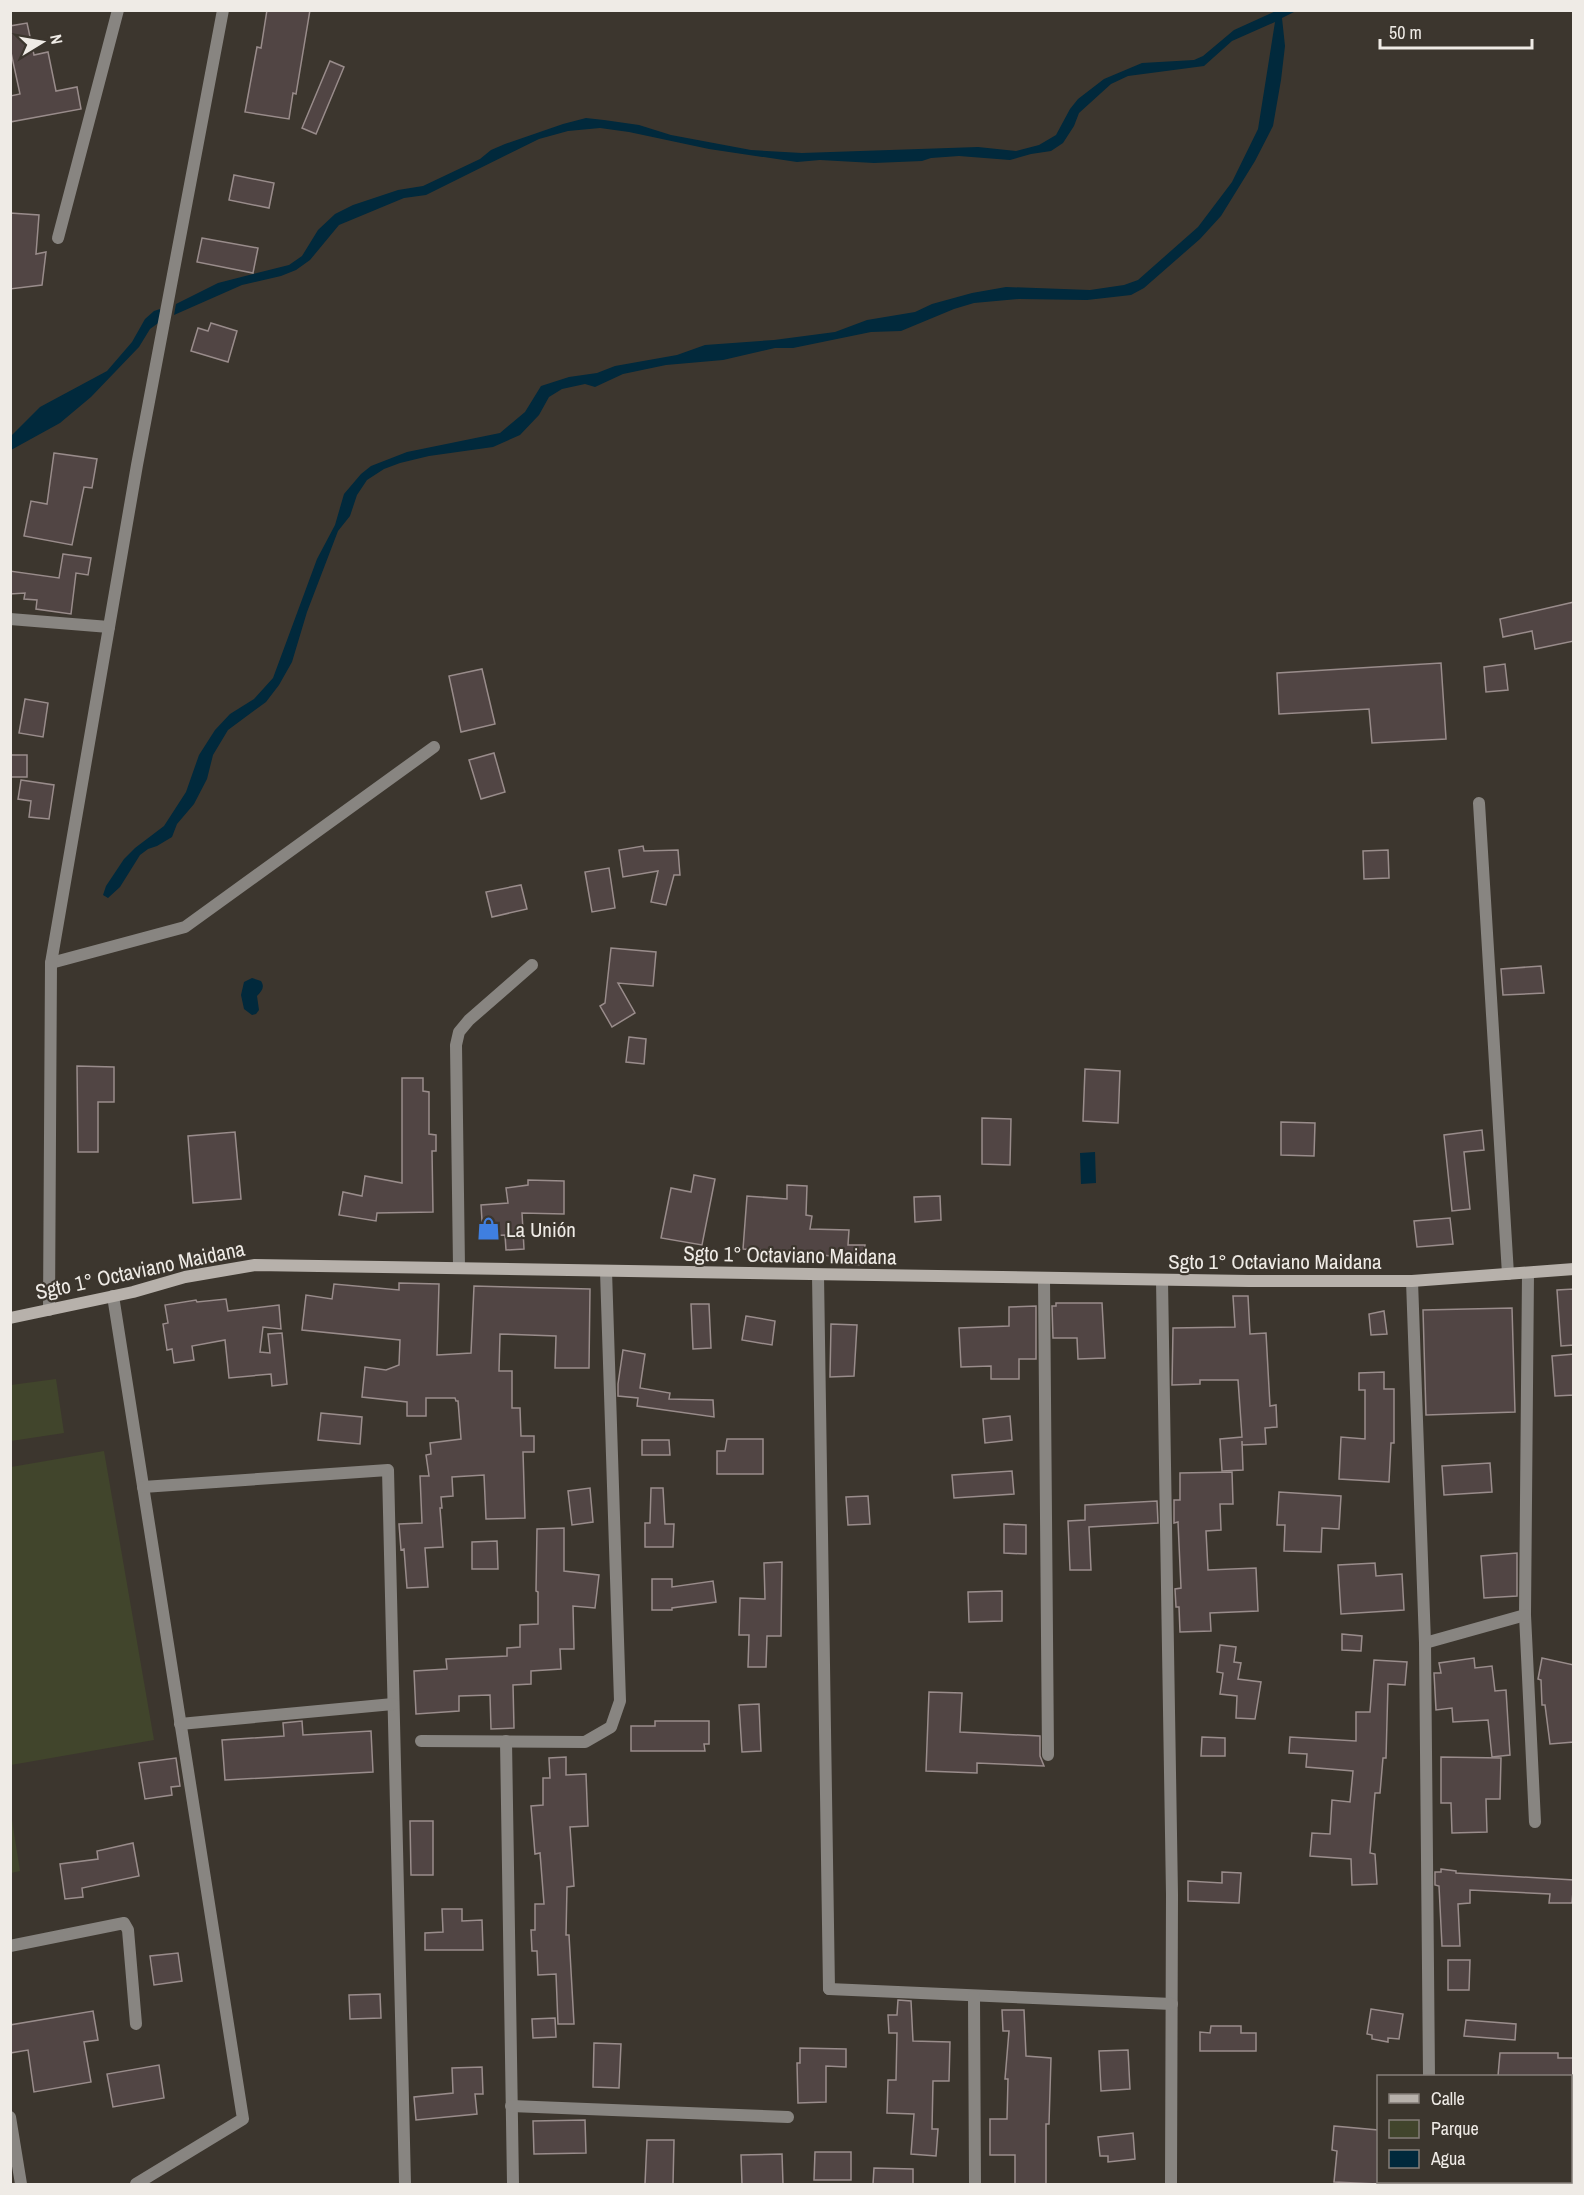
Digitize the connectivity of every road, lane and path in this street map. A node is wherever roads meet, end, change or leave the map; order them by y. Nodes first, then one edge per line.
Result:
1 (118, 10) edge
2 (223, 10) edge
3 (58, 238) dead end
4 (10, 620) edge
5 (109, 627) junction
6 (434, 747) dead end
7 (1479, 803) dead end
8 (51, 963) junction
9 (532, 965) dead end
10 (459, 1267) junction
11 (1574, 1269) edge
12 (606, 1271) junction
13 (1528, 1273) junction
14 (1508, 1274) junction
15 (818, 1275) junction
16 (1044, 1279) junction
17 (1162, 1280) junction
18 (1412, 1281) junction
19 (113, 1296) junction
20 (49, 1310) junction
21 (10, 1318) edge
22 (143, 1487) junction
23 (1525, 1615) junction
24 (1425, 1643) junction
25 (393, 1704) junction
26 (180, 1724) junction
27 (506, 1741) junction
28 (421, 1742) dead end
29 (1048, 1755) dead end
30 (1535, 1822) dead end
31 (10, 1946) edge
32 (974, 1996) junction
33 (1173, 2004) junction
34 (136, 2024) dead end
35 (1429, 2075) edge
36 (511, 2106) junction
37 (10, 2117) edge
38 (788, 2117) dead end
39 (21, 2184) edge
40 (136, 2184) edge
41 (405, 2184) edge
42 (513, 2184) edge
43 (975, 2184) edge
44 (1171, 2184) edge

1 - 3 street
2 - 5 street
4 - 5 street
5 - 8 street
6 - 8 street
7 - 14 street
8 - 20 street
9 - 10 street
10 - 12 main road, Sgto 1° Octaviano Maidana
10 - 19 main road, Sgto 1° Octaviano Maidana
11 - 13 main road, Sgto 1° Octaviano Maidana
12 - 15 main road, Sgto 1° Octaviano Maidana
12 - 27 street
13 - 14 main road, Sgto 1° Octaviano Maidana
13 - 23 street
14 - 18 main road, Sgto 1° Octaviano Maidana
15 - 16 main road, Sgto 1° Octaviano Maidana
15 - 32 street
16 - 17 main road, Sgto 1° Octaviano Maidana
16 - 29 street
17 - 18 main road, Sgto 1° Octaviano Maidana
17 - 33 street
18 - 24 street
19 - 20 main road, Sgto 1° Octaviano Maidana
19 - 22 street
20 - 21 main road, Sgto 1° Octaviano Maidana
22 - 25 street
22 - 26 street
23 - 24 street
23 - 30 street
24 - 35 street
25 - 26 street
25 - 41 street
26 - 40 street
27 - 28 street
27 - 36 street
31 - 34 street
32 - 33 street
32 - 43 street
33 - 44 street
36 - 38 street
36 - 42 street
37 - 39 street

